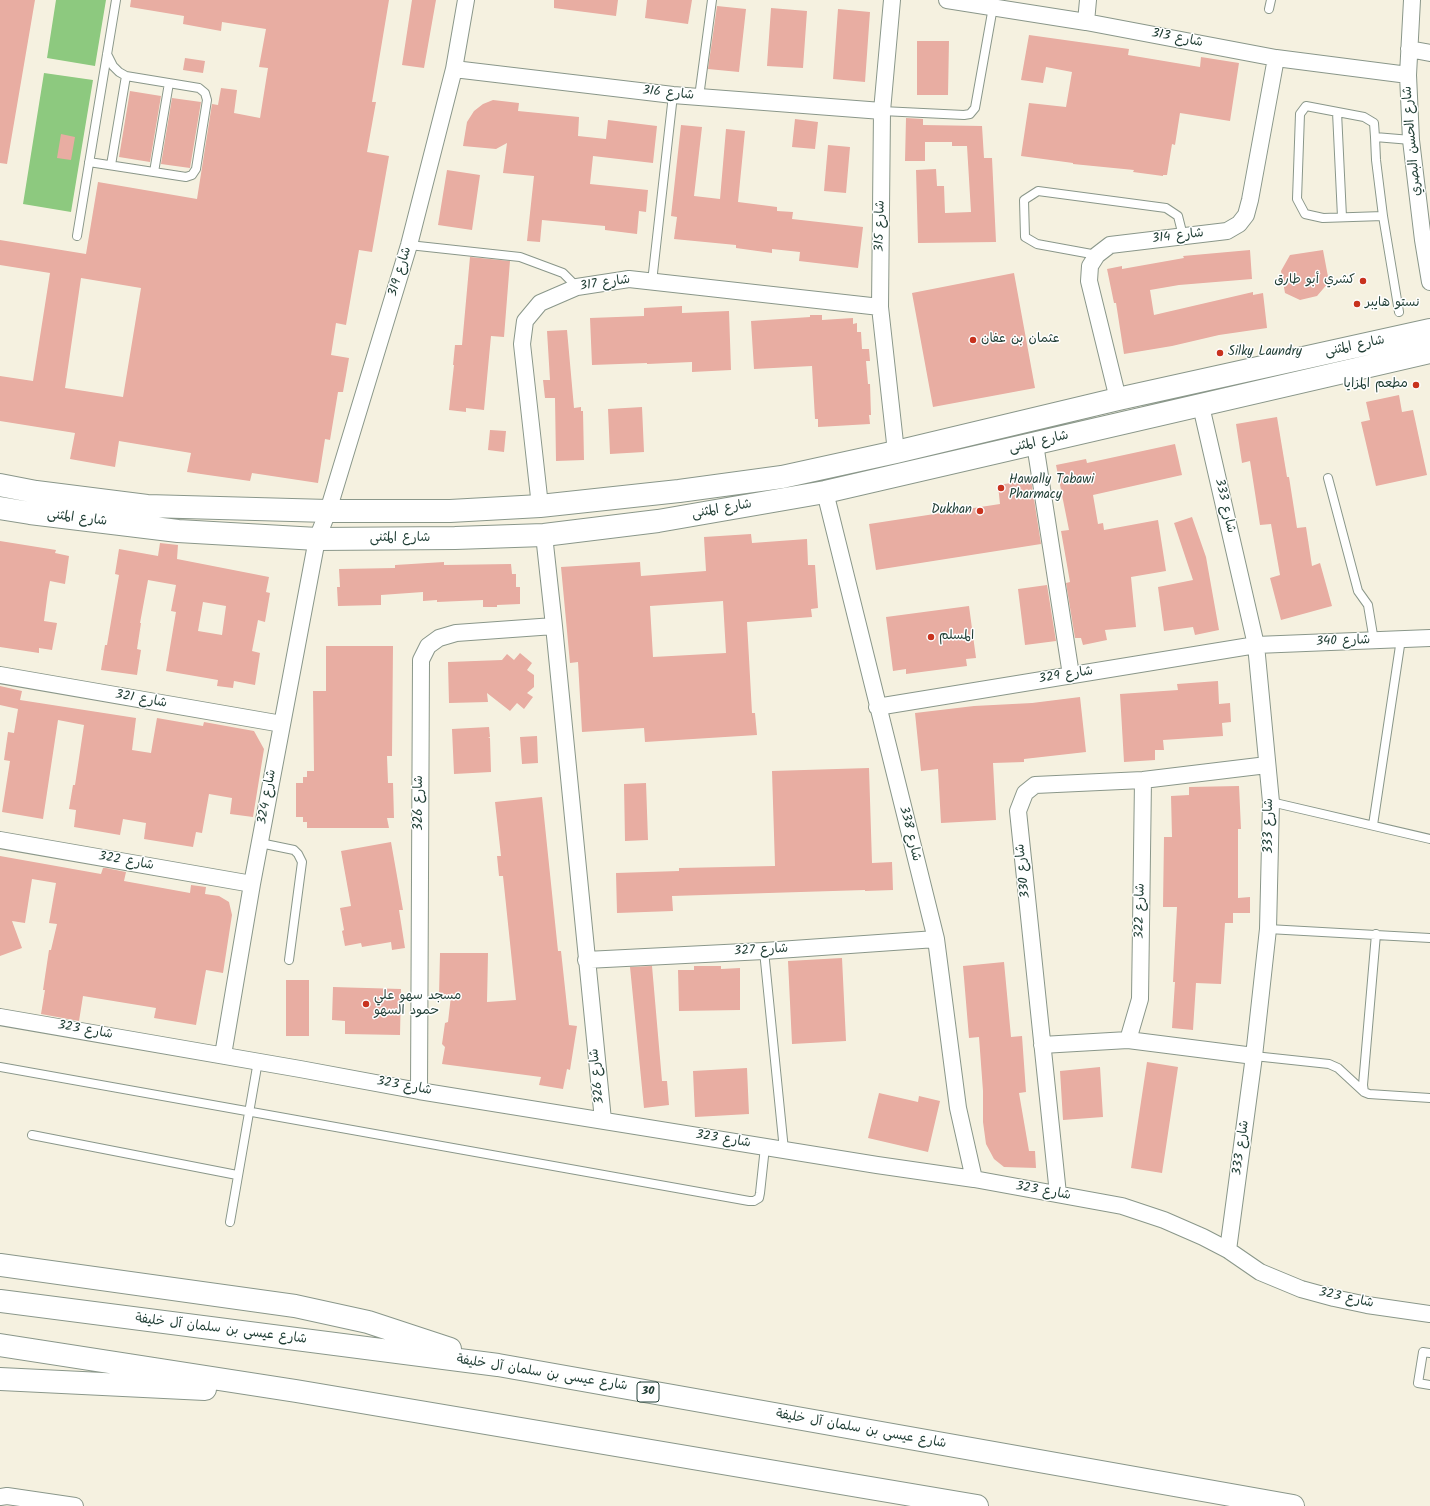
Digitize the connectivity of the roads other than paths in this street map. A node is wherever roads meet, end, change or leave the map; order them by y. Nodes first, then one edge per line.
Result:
1 (116, 0) edge
2 (466, 0) edge
3 (712, 0) edge
4 (892, 0) edge
5 (947, 0) edge
6 (1088, 0) edge
7 (1270, 0) edge
8 (1412, 0) edge
9 (993, 7) junction
10 (1269, 9) dead end
11 (1086, 22) junction
12 (1408, 48) junction
13 (1430, 53) edge
14 (107, 54) junction
15 (1276, 58) junction
16 (454, 69) junction
17 (1408, 75) junction
18 (126, 76) junction
19 (169, 83) junction
20 (673, 95) junction
21 (699, 97) junction
22 (882, 110) junction
23 (1337, 112) junction
24 (1375, 137) junction
25 (1411, 140) junction
26 (90, 162) junction
27 (111, 165) junction
28 (154, 172) junction
29 (1383, 216) junction
30 (1342, 217) junction
31 (78, 236) dead end
32 (1183, 236) junction
33 (409, 245) junction
34 (1097, 255) junction
35 (652, 282) junction
36 (1430, 282) edge
37 (577, 287) junction
38 (880, 307) junction
39 (1399, 312) dead end
40 (1430, 330) edge
41 (1430, 352) edge
42 (1118, 399) junction
43 (1201, 406) junction
44 (1036, 444) junction
45 (896, 452) junction
46 (1328, 478) dead end
47 (0, 485) edge
48 (825, 492) junction
49 (540, 506) junction
50 (0, 508) edge
51 (328, 511) junction
52 (544, 535) junction
53 (317, 539) junction
54 (554, 626) junction
55 (1430, 638) edge
56 (1374, 640) junction
57 (1401, 640) junction
58 (1256, 646) junction
59 (0, 675) edge
60 (1071, 675) junction
61 (877, 707) junction
62 (282, 724) junction
63 (1267, 766) junction
64 (1143, 780) junction
65 (1271, 802) junction
66 (1373, 825) junction
67 (1430, 839) edge
68 (0, 840) edge
69 (260, 843) junction
70 (252, 884) junction
71 (1268, 928) junction
72 (1376, 934) junction
73 (1430, 938) edge
74 (936, 939) junction
75 (764, 951) junction
76 (289, 960) dead end
77 (586, 960) junction
78 (1, 1020) edge
79 (1128, 1040) junction
80 (1042, 1045) junction
81 (223, 1055) junction
82 (1254, 1056) junction
83 (258, 1061) junction
84 (0, 1067) edge
85 (419, 1091) junction
86 (1364, 1092) junction
87 (1430, 1098) edge
88 (249, 1112) junction
89 (603, 1120) junction
90 (32, 1135) dead end
91 (765, 1147) junction
92 (784, 1150) junction
93 (238, 1175) junction
94 (974, 1179) junction
95 (1058, 1194) junction
96 (230, 1222) dead end
97 (1228, 1250) junction
98 (0, 1265) edge
99 (0, 1301) edge
100 (1430, 1314) edge
101 (0, 1345) edge
102 (1430, 1353) edge
103 (498, 1365) junction
104 (0, 1379) edge
105 (1430, 1385) edge
106 (296, 1391) junction
107 (0, 1497) edge
108 (74, 1506) edge
109 (977, 1506) edge
110 (1293, 1506) edge

1 - 14 lane
2 - 16 street, شارع 319
3 - 21 lane
4 - 22 street, شارع 315
5 - 9 street, شارع 313
6 - 11 street
7 - 10 lane
8 - 12 street, شارع الحسن البصري
9 - 11 street, شارع 313
9 - 22 lane
11 - 15 street, شارع 313
12 - 13 street
12 - 17 street, شارع الحسن البصري
14 - 18 lane
14 - 26 lane
15 - 17 street, شارع 313
15 - 32 street, شارع 314
16 - 20 street, شارع 316
16 - 33 street, شارع 319
17 - 25 street, شارع الحسن البصري
18 - 19 lane
18 - 27 lane
19 - 28 lane
19 - 28 lane
20 - 21 street, شارع 316
20 - 35 lane
21 - 22 street, شارع 316
22 - 38 street, شارع 315
23 - 24 lane
23 - 30 lane
23 - 30 lane
24 - 25 lane
24 - 29 lane
25 - 36 street, شارع الحسن البصري
26 - 27 lane
26 - 31 lane
27 - 28 lane
29 - 30 lane
29 - 39 lane
32 - 34 street, شارع 314
32 - 34 lane
33 - 37 lane
33 - 51 street, شارع 319
34 - 42 street
35 - 37 street, شارع 317
35 - 38 street, شارع 317
37 - 49 street, شارع 317
38 - 45 street, شارع 315
40 - 42 main road, شارع المثنى
41 - 43 main road, شارع المثنى
42 - 45 main road, شارع المثنى
43 - 44 main road, شارع المثنى
43 - 58 street, شارع 333
44 - 48 main road, شارع المثنى
44 - 60 street
45 - 49 main road, شارع المثنى
46 - 56 lane
47 - 51 main road, شارع المثنى
48 - 52 main road, شارع المثنى
48 - 61 street, شارع 338
49 - 51 main road, شارع المثنى
50 - 53 main road, شارع المثنى
51 - 53 street, شارع 319
52 - 53 main road, شارع المثنى
52 - 54 street, شارع 326
53 - 62 street, شارع 324
54 - 77 street, شارع 326
54 - 85 street, شارع 326
55 - 57 street, شارع 340
56 - 57 street, شارع 340
56 - 58 street, شارع 340
57 - 66 lane
58 - 60 street, شارع 329
58 - 63 street, شارع 333
59 - 62 street, شارع 321
60 - 61 street, شارع 329
61 - 74 street, شارع 338
62 - 69 street, شارع 324
63 - 64 street, شارع 330
63 - 65 street, شارع 333
64 - 79 street, شارع 322
64 - 80 street, شارع 330
65 - 66 lane
65 - 71 street, شارع 333
66 - 67 lane
68 - 70 street, شارع 322
69 - 70 street, شارع 324
69 - 76 lane
70 - 81 street, شارع 324
71 - 72 lane
71 - 82 street, شارع 333
72 - 73 lane
72 - 86 lane
74 - 75 street, شارع 327
74 - 94 street, شارع 338
75 - 77 street, شارع 327
75 - 92 lane
77 - 89 street, شارع 326
78 - 81 street, شارع 323
79 - 80 street
79 - 82 street
80 - 95 street, شارع 330
81 - 83 street, شارع 323
82 - 86 lane
82 - 97 street, شارع 333
83 - 85 street, شارع 323
83 - 88 lane
84 - 88 lane
85 - 89 street, شارع 323
86 - 87 lane
88 - 91 lane
88 - 93 lane
89 - 91 street, شارع 323
90 - 93 lane
91 - 92 street, شارع 323
92 - 94 street, شارع 323
93 - 96 lane
94 - 95 street, شارع 323
95 - 97 street, شارع 323
97 - 100 street, شارع 323
98 - 103 main road
99 - 103 main road, شارع عيسى بن سلمان آل خليفة / 30
101 - 106 main road
102 - 105 lane
103 - 110 main road, شارع عيسى بن سلمان آل خليفة / 30
104 - 106 main road
106 - 109 main road
107 - 108 street

